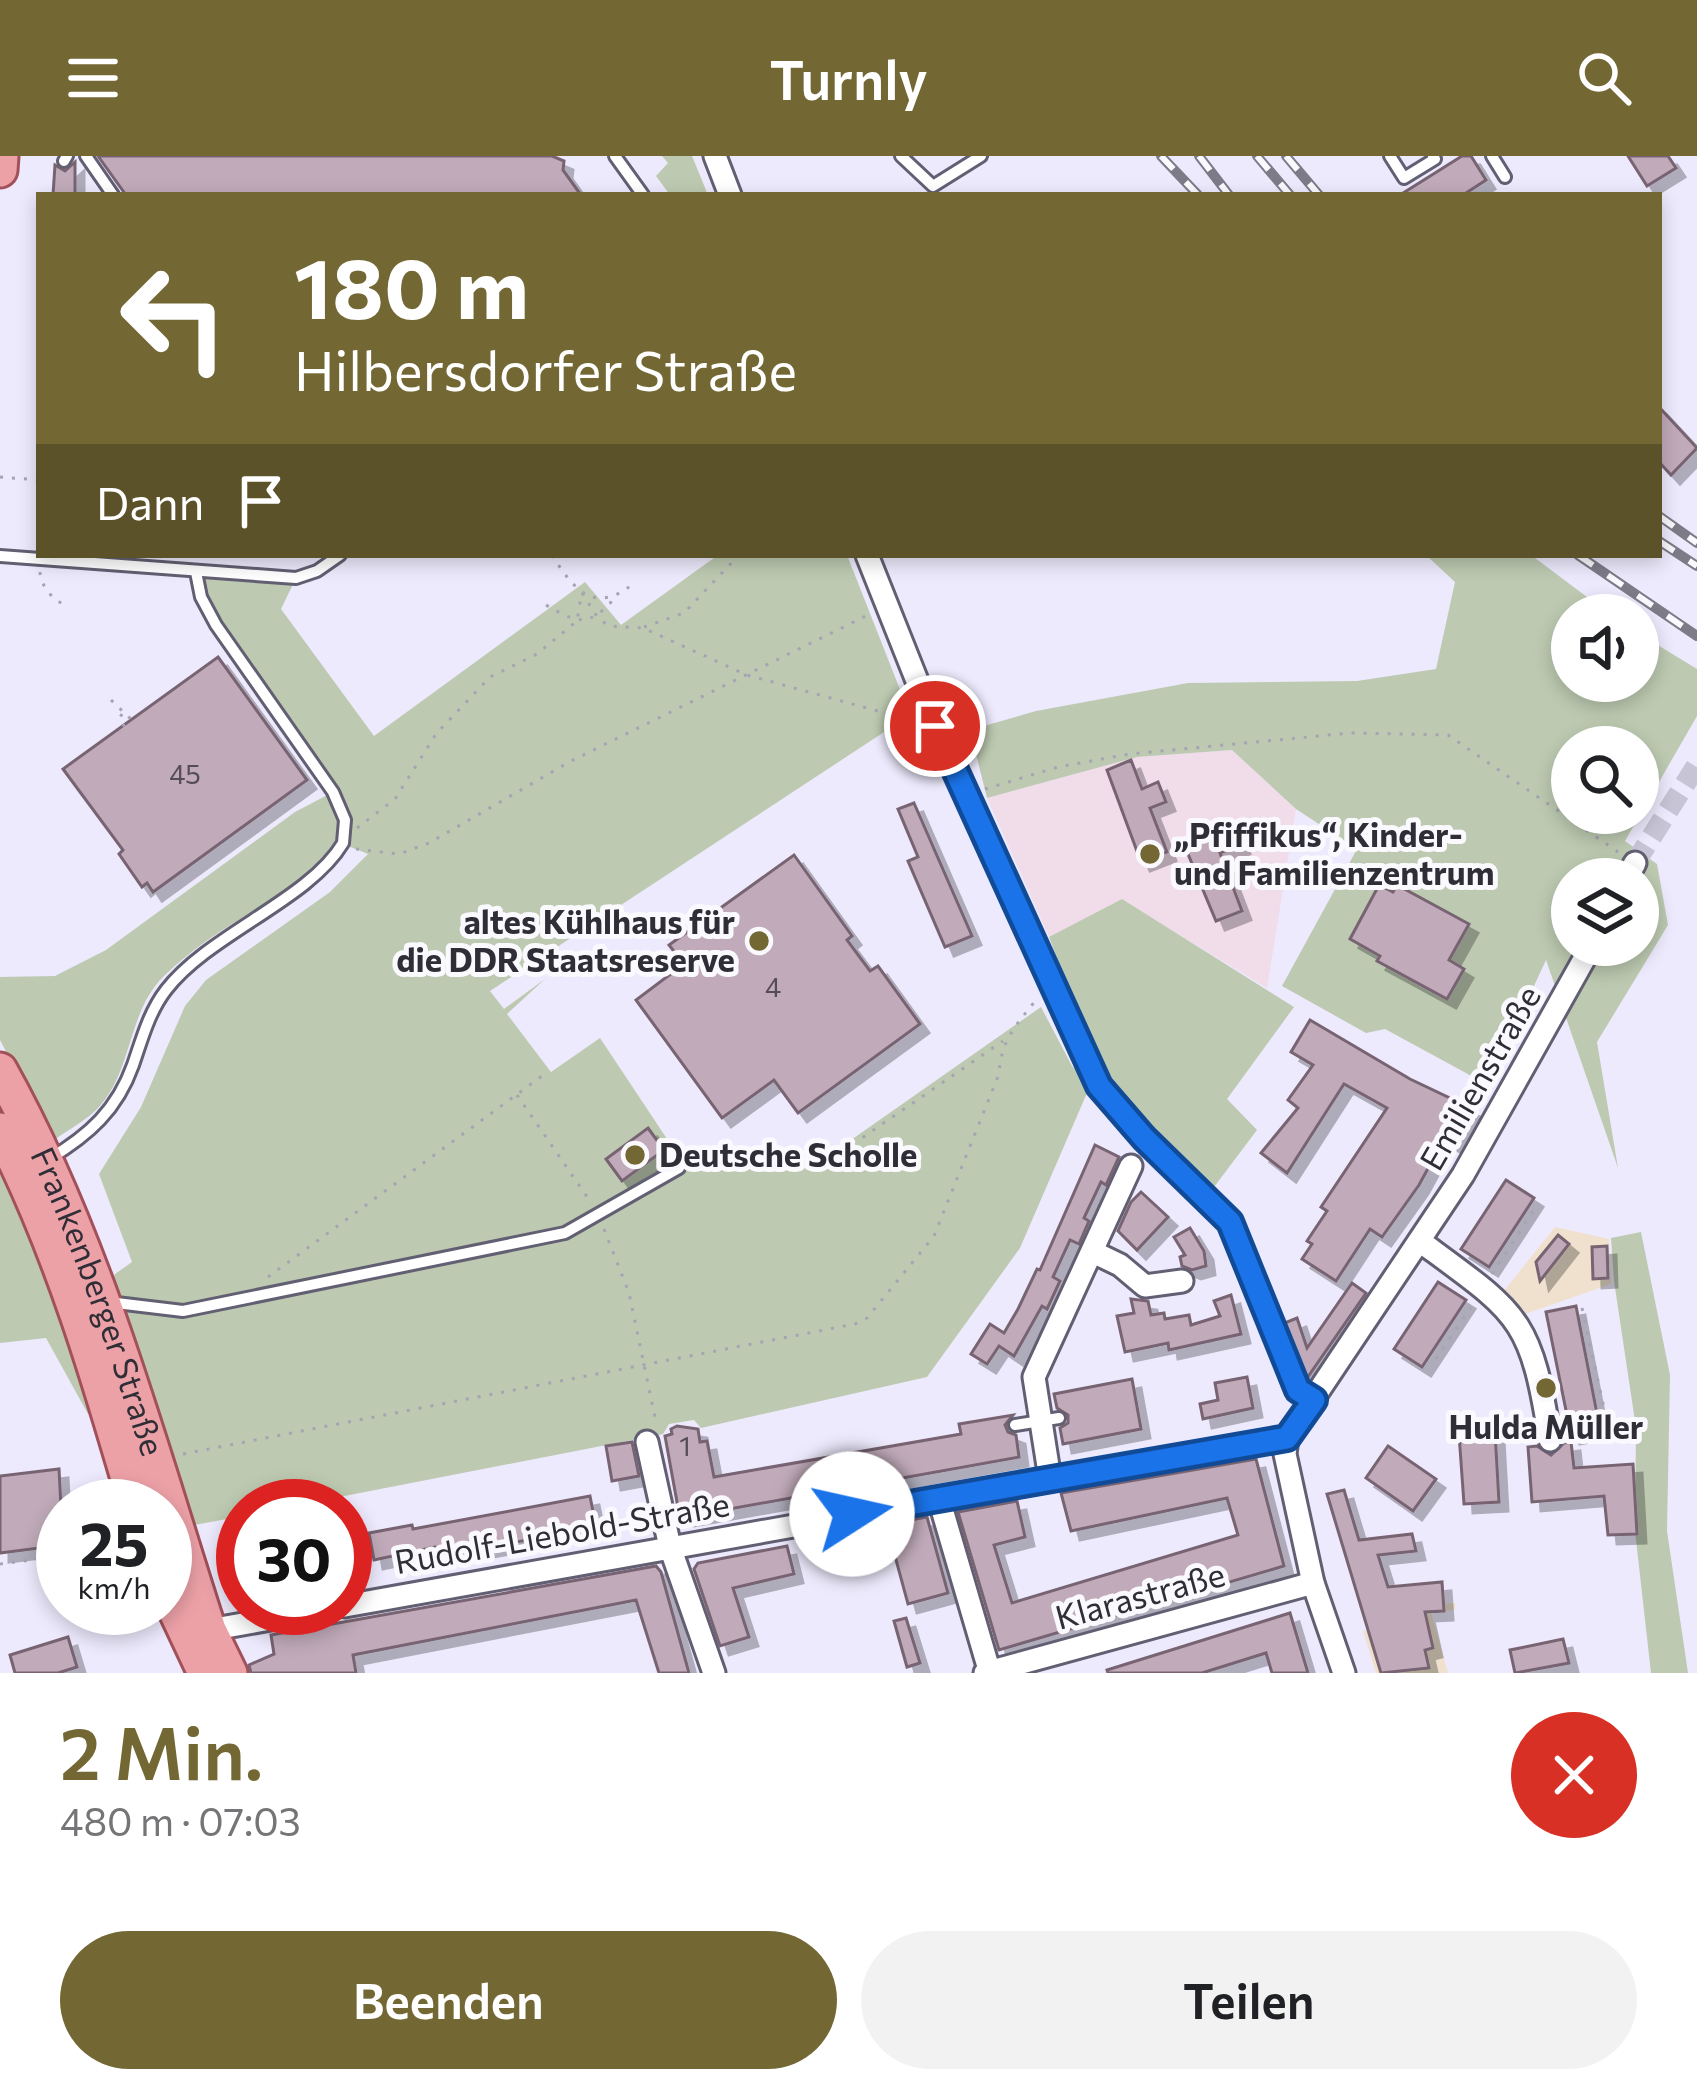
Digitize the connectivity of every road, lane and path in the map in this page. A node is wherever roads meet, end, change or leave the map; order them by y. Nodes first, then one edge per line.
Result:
1 (1, 156) edge
2 (86, 156) edge
3 (615, 156) edge
4 (715, 156) edge
5 (901, 156) edge
6 (981, 156) edge
7 (1390, 156) edge
8 (1492, 156) edge
9 (1436, 157) edge
10 (0, 170) edge
11 (1505, 177) dead end
12 (111, 192) edge
13 (641, 192) edge
14 (729, 192) edge
15 (0, 477) edge
16 (36, 480) edge
17 (0, 556) edge
18 (156, 558) edge
19 (336, 558) edge
20 (554, 558) edge
21 (736, 558) edge
22 (868, 558) edge
23 (38, 559) junction
24 (135, 561) edge
25 (155, 569) junction
26 (196, 572) junction
27 (633, 584) dead end
28 (582, 593) junction
29 (615, 598) junction
30 (66, 605) dead end
31 (546, 605) dead end
32 (887, 606) junction
33 (598, 617) junction
34 (577, 621) junction
35 (643, 628) junction
36 (747, 675) junction
37 (111, 700) dead end
38 (122, 714) junction
39 (136, 724) dead end
40 (935, 726) junction
41 (128, 731) dead end
42 (967, 795) junction
43 (344, 838) junction
44 (1613, 858) edge
45 (1580, 966) edge
46 (1053, 980) junction
47 (1005, 1040) junction
48 (0, 1070) edge
49 (542, 1076) dead end
50 (1099, 1086) joint
51 (517, 1095) junction
52 (0, 1130) edge
53 (46, 1161) junction
54 (1131, 1166) dead end
55 (679, 1168) joint
56 (1534, 1210) dead end
57 (598, 1213) junction
58 (1421, 1241) junction
59 (1093, 1252) junction
60 (1182, 1281) dead end
61 (1478, 1296) junction
62 (248, 1299) junction
63 (101, 1301) junction
64 (1582, 1308) dead end
65 (1436, 1359) dead end
66 (644, 1364) junction
67 (1314, 1400) junction
68 (1050, 1420) junction
69 (1015, 1425) dead end
70 (1609, 1431) dead end
71 (1287, 1438) junction
72 (1550, 1440) dead end
73 (647, 1442) joint
74 (154, 1461) junction
75 (128, 1479) edge
76 (1049, 1479) junction
77 (939, 1499) junction
78 (670, 1547) junction
79 (36, 1559) edge
80 (0, 1564) edge
81 (1313, 1583) junction
82 (372, 1601) edge
83 (216, 1629) edge
84 (209, 1630) junction
85 (187, 1635) edge
86 (205, 1673) edge
87 (230, 1673) edge
88 (714, 1673) edge
89 (988, 1673) edge
90 (1344, 1673) edge

1 - 10 main road
2 - 12 lane
3 - 13 lane
4 - 14 street
5 - 6 lane
7 - 9 lane
8 - 11 lane
15 - 16 path
17 - 23 lane
18 - 25 lane
19 - 26 lane
20 - 28 path
21 - 35 path
22 - 32 street
23 - 24 lane
23 - 30 path
24 - 25 lane
25 - 26 lane
26 - 43 lane
27 - 29 path
28 - 29 path
28 - 33 path
28 - 34 path
29 - 33 path
31 - 34 path
32 - 36 path
32 - 40 street
33 - 34 path
33 - 35 path
34 - 43 path
35 - 36 path
36 - 40 path
36 - 43 path
37 - 38 path
38 - 39 path
38 - 41 path
40 - 42 street
42 - 44 path
42 - 46 street
43 - 53 lane
45 - 58 street, Emilienstraße
46 - 47 path
46 - 50 street
47 - 55 path
47 - 66 path
48 - 53 main road, Frankenberger Straße
49 - 51 path
50 - 67 lane
51 - 57 path
51 - 62 path
52 - 75 main road, Frankenberger Straße
53 - 63 main road, Frankenberger Straße
54 - 59 street
55 - 57 lane
56 - 61 path
57 - 62 lane
57 - 66 path
58 - 61 street
58 - 67 street, Emilienstraße
59 - 60 street
59 - 68 street
61 - 65 path
61 - 72 street
62 - 63 lane
63 - 74 main road, Frankenberger Straße
64 - 70 path
66 - 73 path
66 - 74 path
67 - 71 street, Emilienstraße
68 - 69 lane
68 - 76 street
71 - 76 street, Rudolf-Liebold-Straße
71 - 81 street
73 - 78 street
74 - 84 main road, Frankenberger Straße
76 - 77 street, Rudolf-Liebold-Straße
77 - 78 street, Rudolf-Liebold-Straße
77 - 89 street
78 - 82 street, Rudolf-Liebold-Straße
78 - 88 street
79 - 80 path
81 - 89 street, Klarastraße
81 - 90 street
83 - 84 street
84 - 87 main road, Frankenberger Straße
85 - 86 main road

